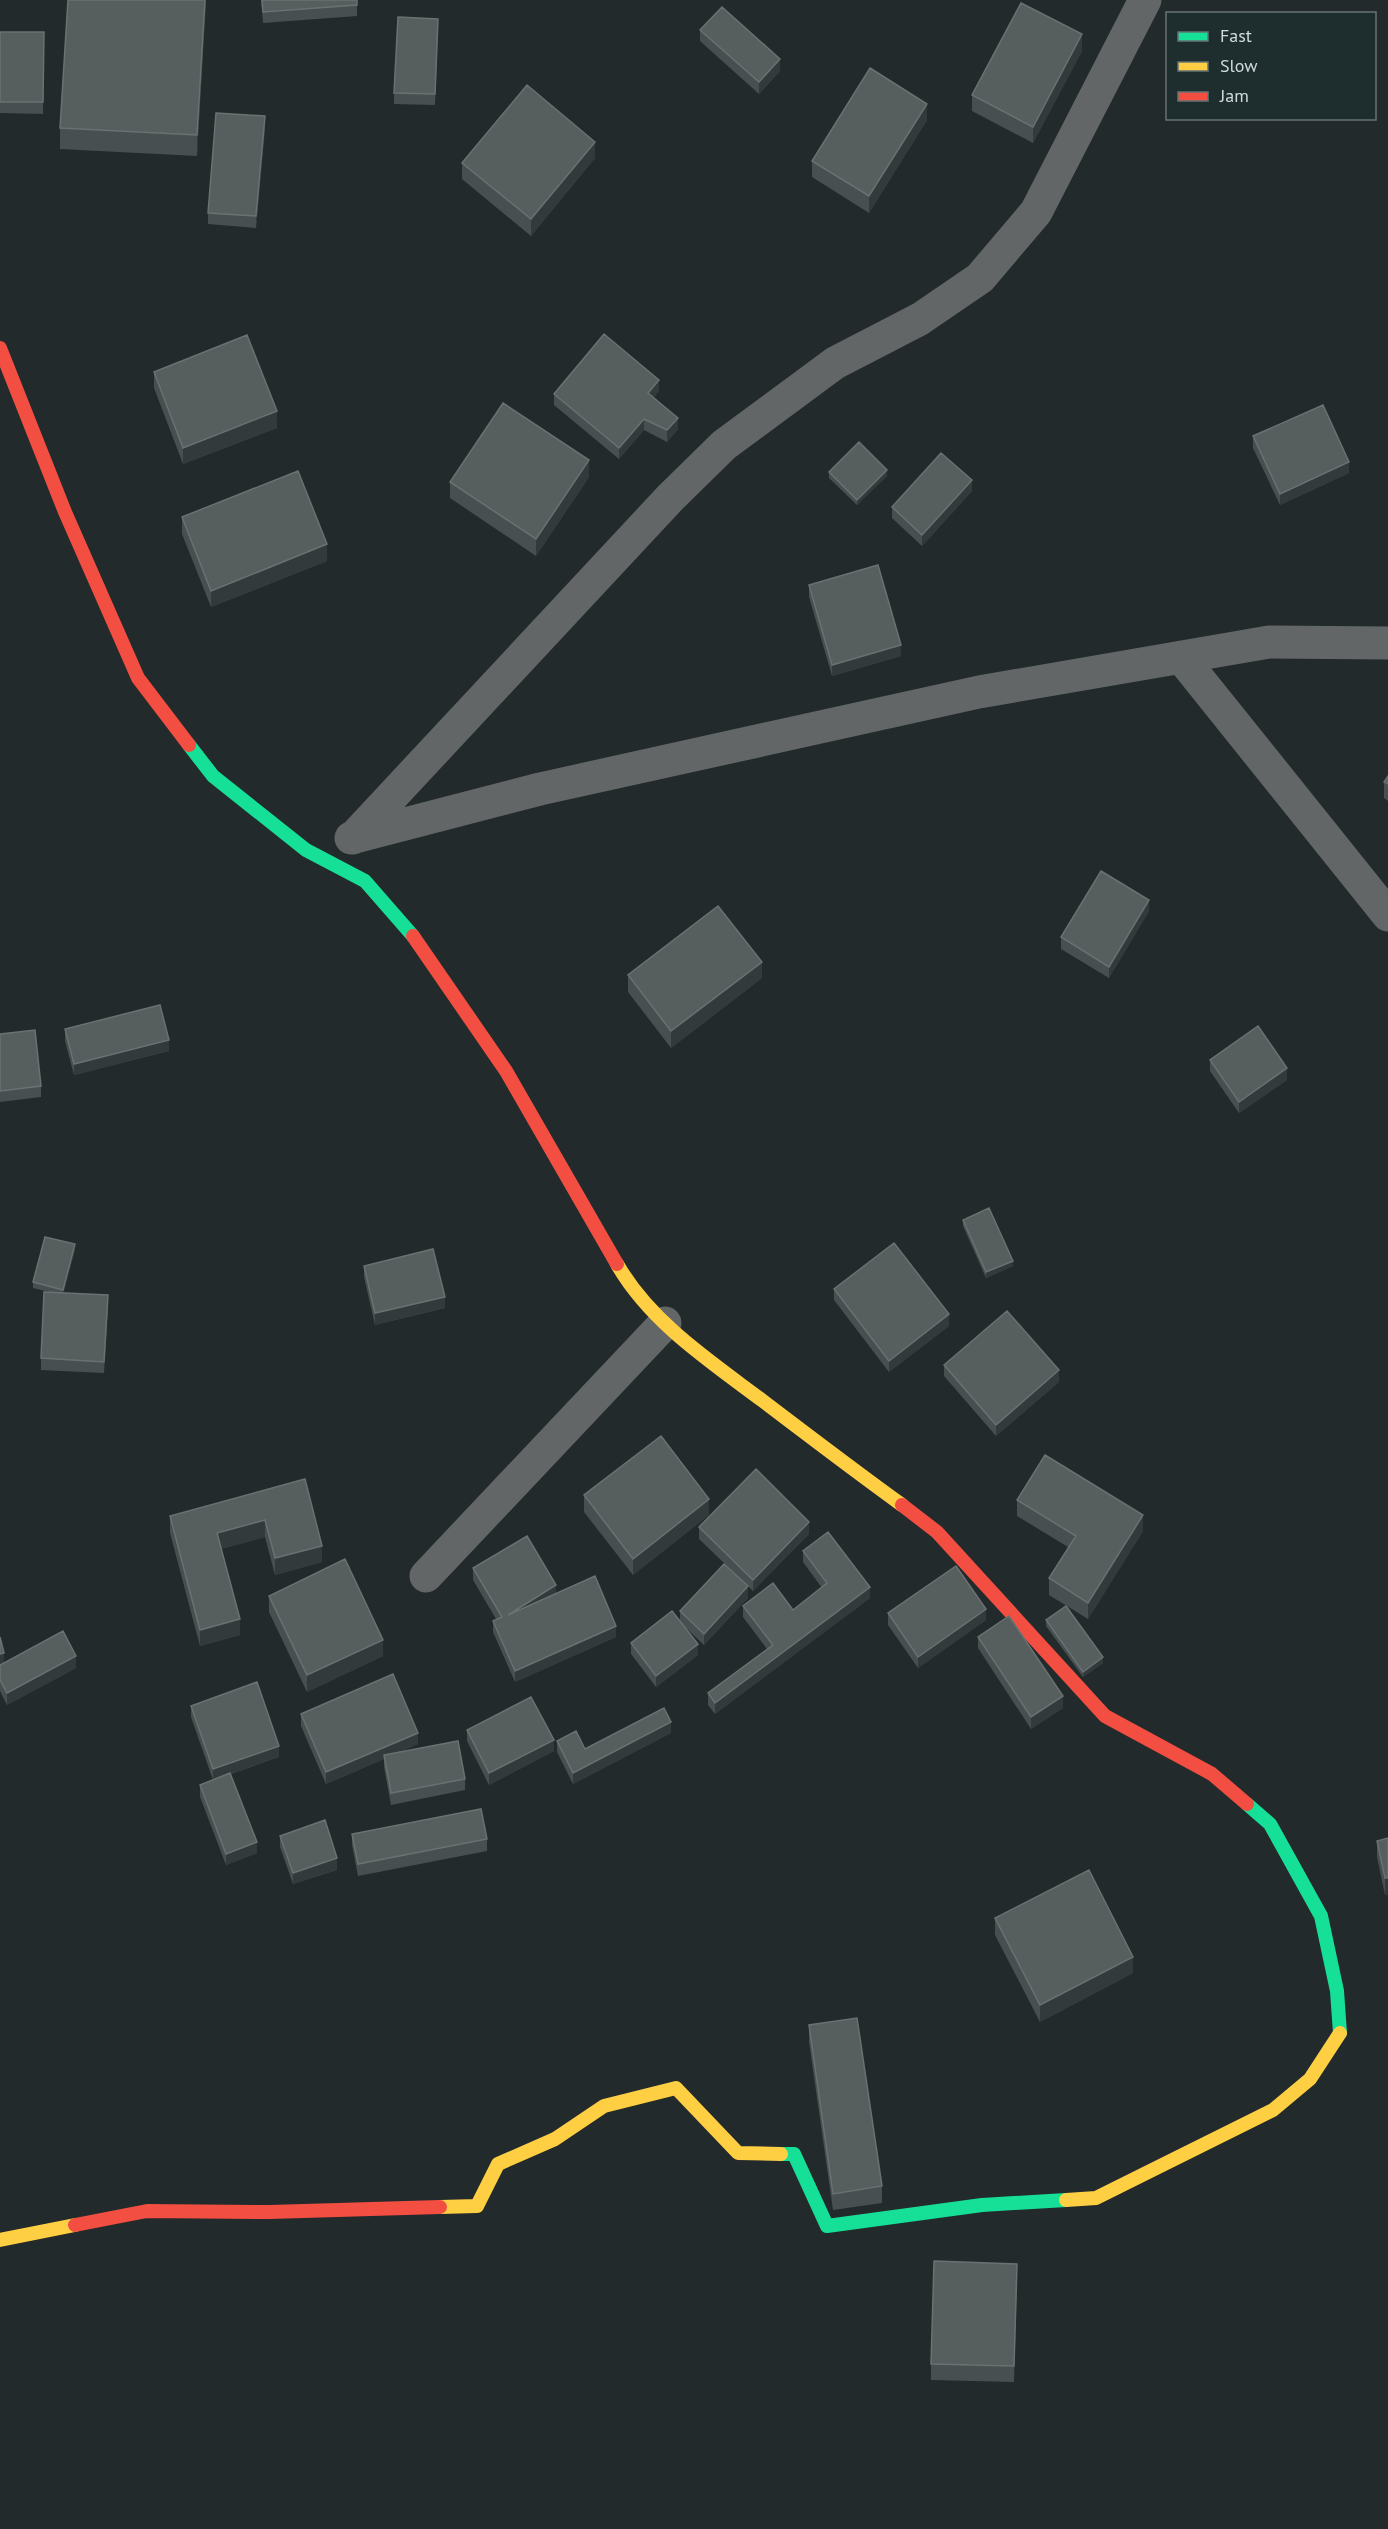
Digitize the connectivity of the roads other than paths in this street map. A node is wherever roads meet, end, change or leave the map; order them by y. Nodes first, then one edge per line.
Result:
1 (1145, 0) edge
2 (0, 348) edge
3 (1388, 643) edge
4 (1181, 657) junction
5 (352, 838) junction
6 (306, 850) junction
7 (1388, 915) edge
8 (665, 1323) junction
9 (426, 1576) dead end
10 (0, 2240) edge

1 - 5 street
2 - 6 street
3 - 4 street
4 - 5 street
4 - 7 street
5 - 6 street
6 - 8 street
8 - 9 street
8 - 10 street

